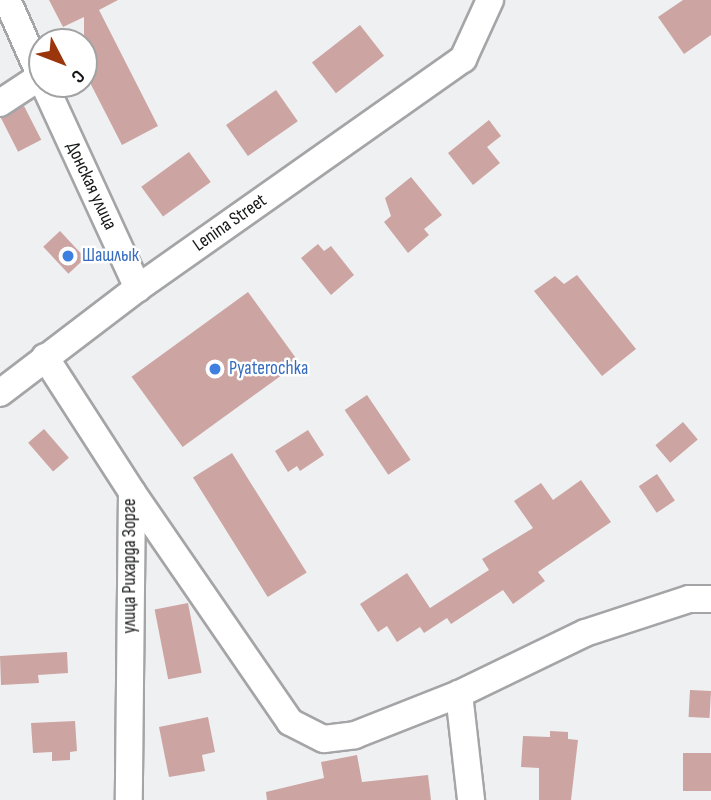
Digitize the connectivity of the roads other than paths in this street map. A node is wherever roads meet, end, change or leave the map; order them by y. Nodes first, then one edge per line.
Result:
1 (7, 0) edge
2 (490, 0) edge
3 (28, 48) edge
4 (28, 88) edge
5 (50, 98) edge
6 (0, 103) edge
7 (138, 288) junction
8 (45, 357) junction
9 (0, 393) edge
10 (132, 492) junction
11 (711, 599) edge
12 (459, 694) junction
13 (129, 800) edge
14 (471, 800) edge

1 - 3 street, Донская улица
2 - 7 street, Lenina Street
4 - 6 street
5 - 7 street, Донская улица
7 - 8 street, Lenina Street
8 - 9 street, Lenina Street
8 - 10 street, улица Рихарда Зорге
10 - 12 street
10 - 13 street, улица Рихарда Зорге
11 - 12 street
12 - 14 street

